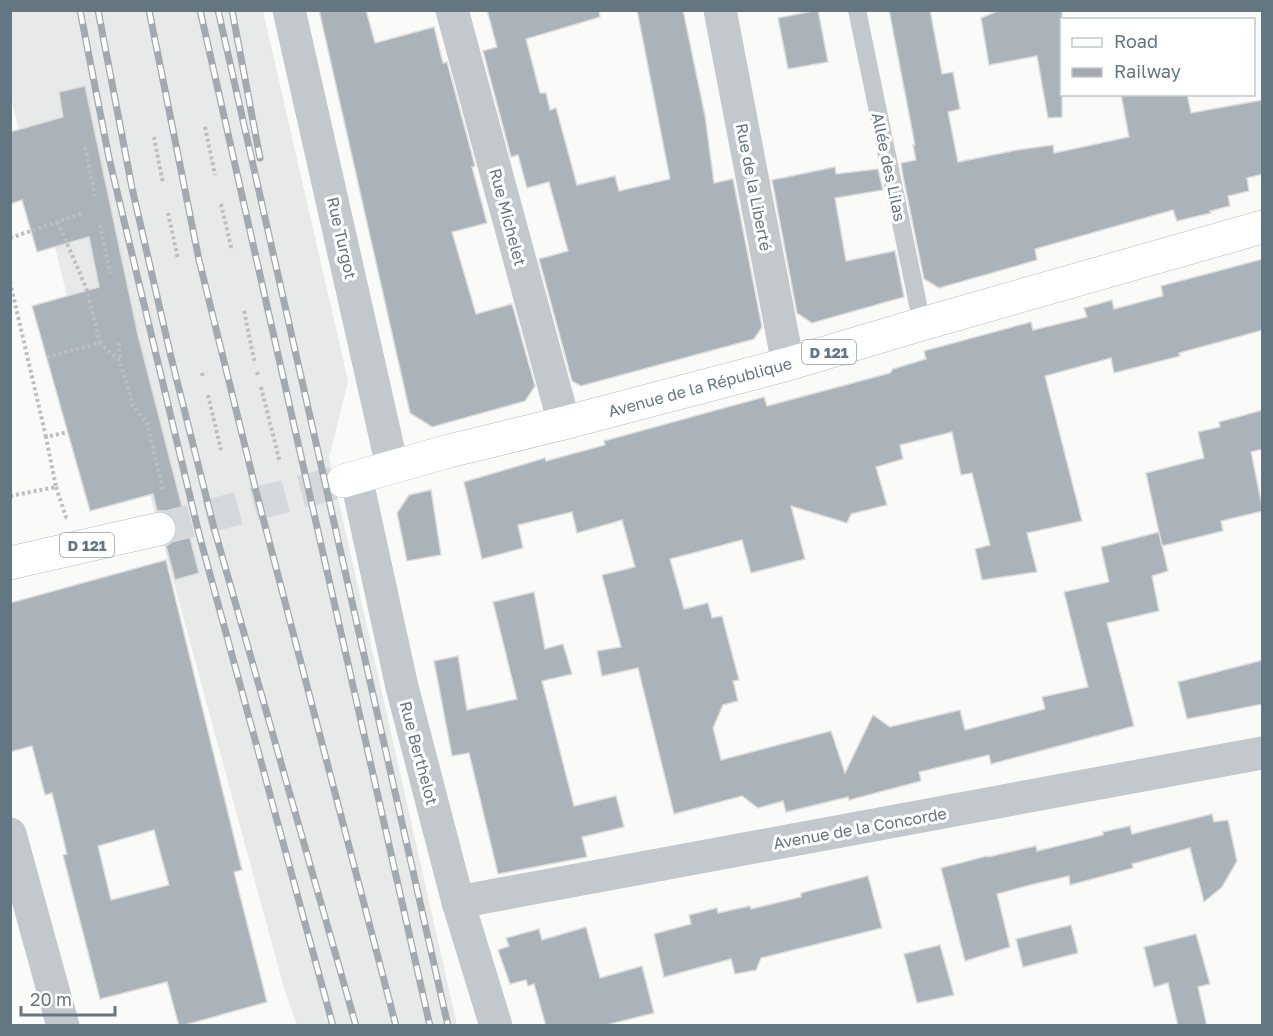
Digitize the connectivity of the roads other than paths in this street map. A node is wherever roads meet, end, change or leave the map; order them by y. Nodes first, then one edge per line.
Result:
1 (290, 10) edge
2 (452, 10) edge
3 (720, 10) edge
4 (857, 10) edge
5 (1263, 227) edge
6 (922, 324) junction
7 (788, 364) junction
8 (564, 423) junction
9 (392, 466) junction
10 (350, 479) joint
11 (159, 529) tunnel mouth
12 (12, 556) edge
13 (1263, 753) edge
14 (10, 834) edge
15 (458, 902) junction
16 (63, 1026) edge
17 (496, 1026) edge

1 - 9 street, Rue Turgot
2 - 8 street, Rue Michelet
3 - 7 street, Rue de la Liberté
4 - 6 lane, Allée des Lilas
5 - 6 main road, Avenue de la République / D 121
6 - 7 main road, Avenue de la République / D 121
7 - 8 main road, Avenue de la République / D 121
8 - 9 main road, Avenue de la République / D 121
9 - 10 main road, Avenue de la République / D 121
10 - 15 street, Rue Berthelot
11 - 12 main road, D 121
13 - 15 street, Avenue de la Concorde
14 - 16 street
15 - 17 street, Rue Berthelot

